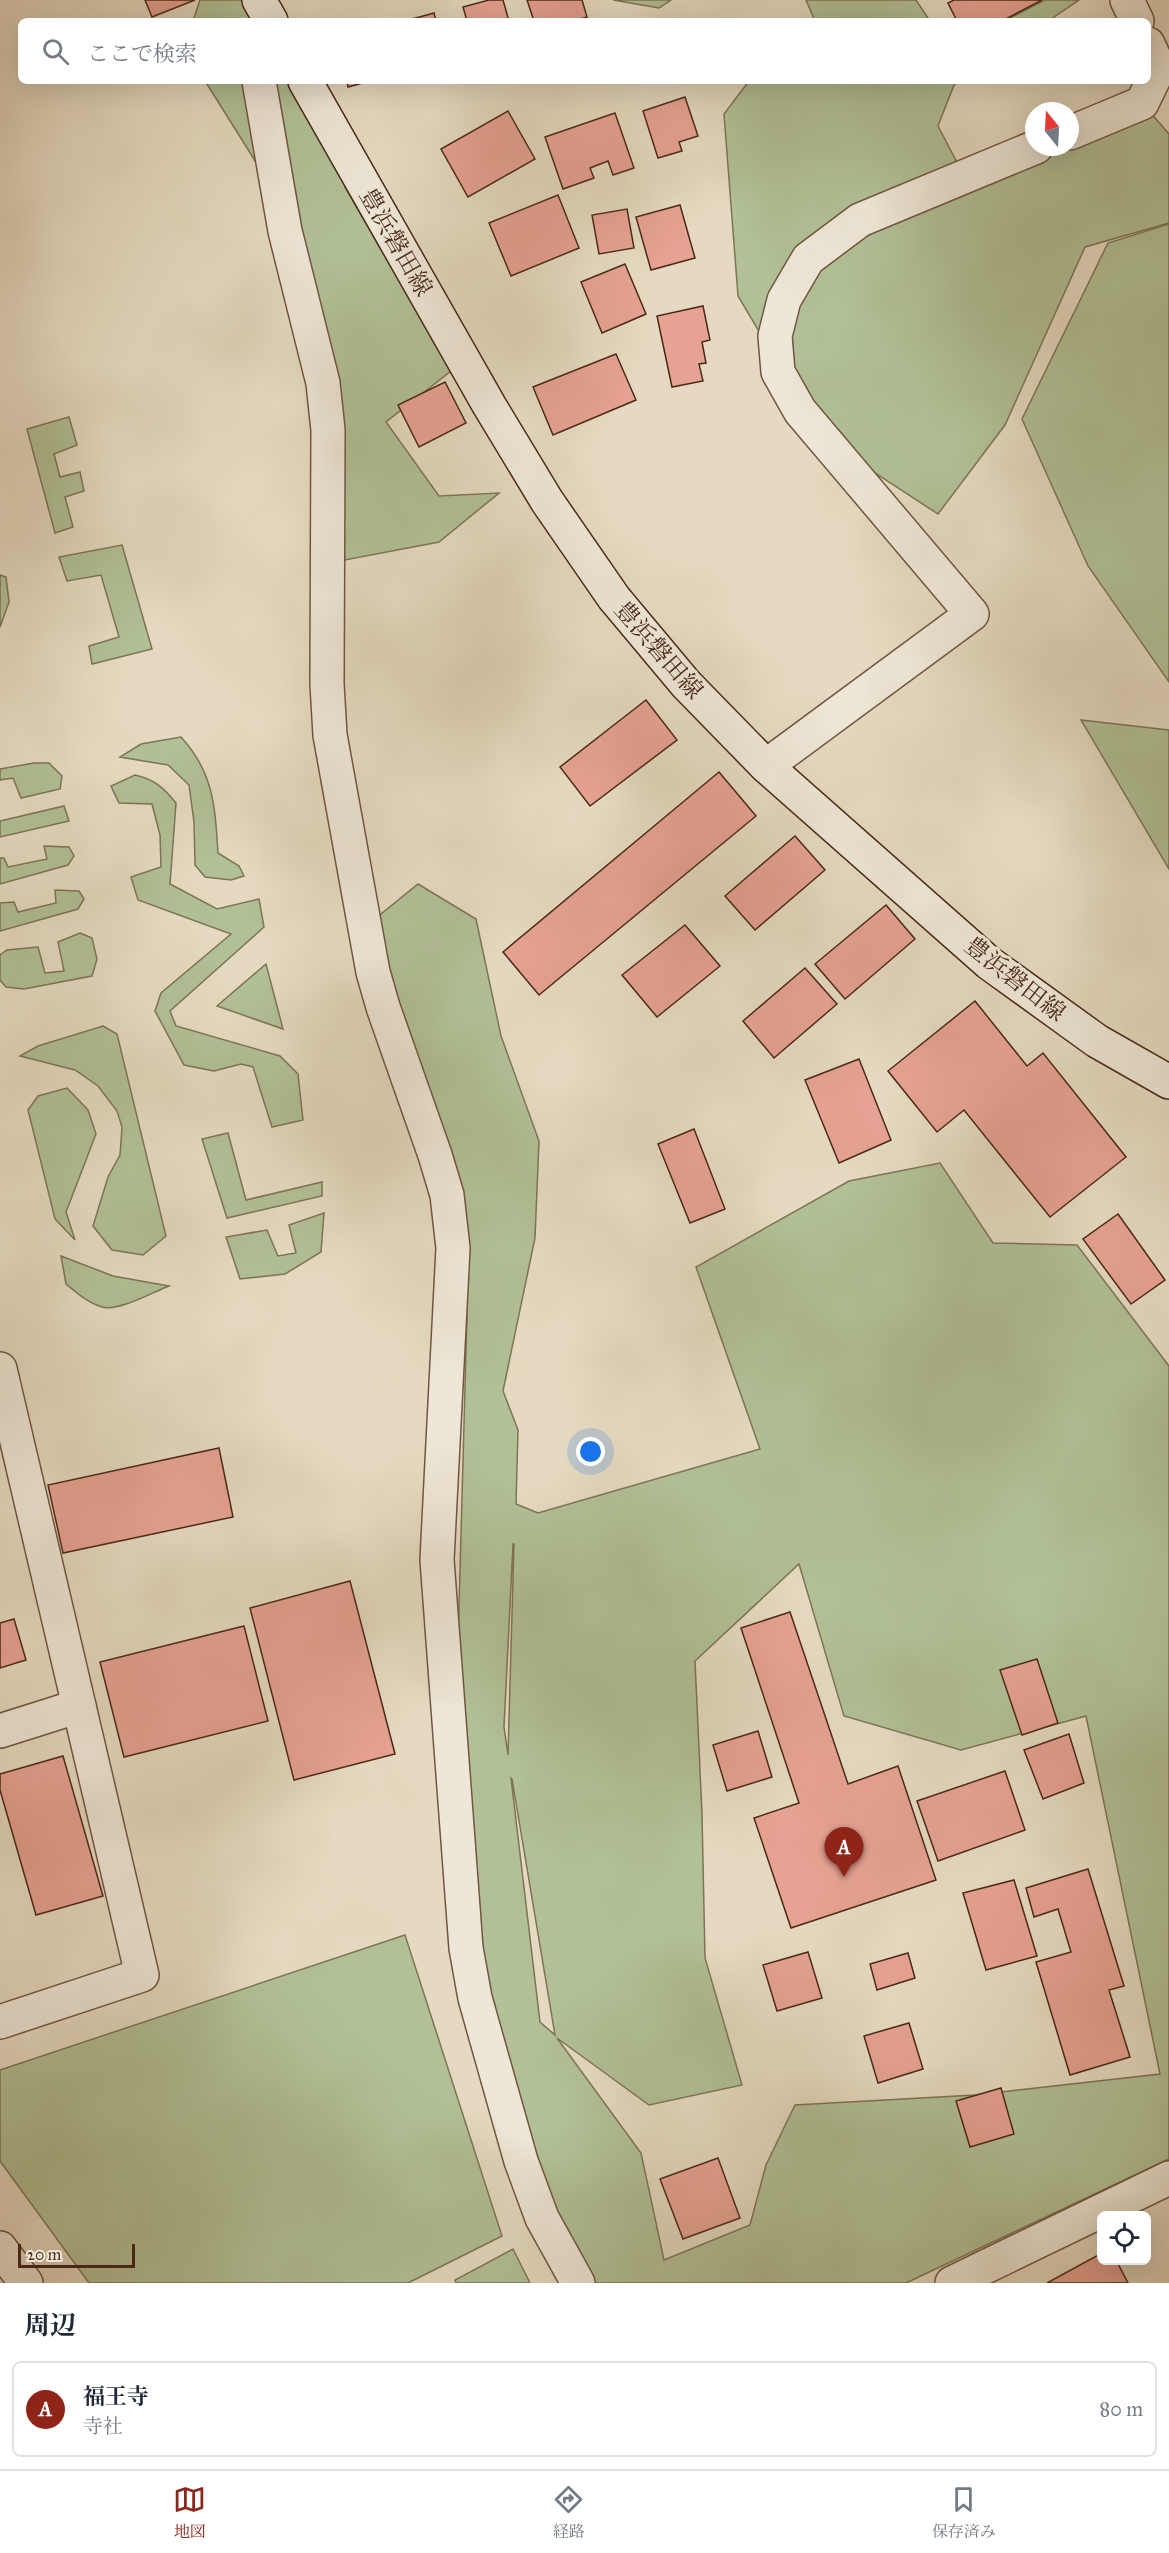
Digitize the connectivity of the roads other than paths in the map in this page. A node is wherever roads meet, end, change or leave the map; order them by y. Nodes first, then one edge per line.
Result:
1 (254, 0) edge
2 (259, 0) edge
3 (1127, 0) edge
4 (250, 18) edge
5 (269, 18) edge
6 (1136, 18) edge
7 (1151, 51) edge
8 (260, 84) edge
9 (307, 84) edge
10 (1079, 129) edge
11 (1025, 152) edge
12 (766, 766) junction
13 (1169, 1082) edge
14 (0, 1369) edge
15 (6, 1426) edge
16 (79, 1706) junction
17 (0, 1731) edge
18 (0, 2022) edge
19 (1169, 2178) edge
20 (0, 2248) edge
21 (26, 2283) edge
22 (578, 2283) edge
23 (952, 2283) edge

1 - 4 street
2 - 5 street
3 - 6 street
7 - 10 street
8 - 22 street
9 - 12 street, 豊浜磐田線
11 - 12 street
12 - 13 street, 豊浜磐田線
14 - 15 street
15 - 16 street
16 - 17 street
16 - 18 street
19 - 23 street
20 - 21 street

